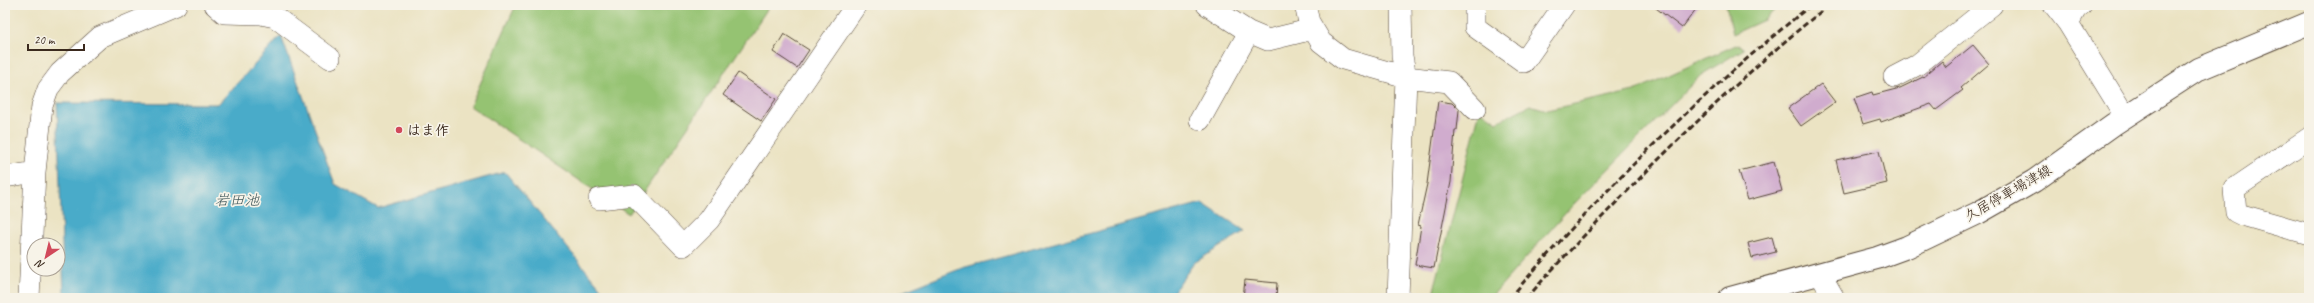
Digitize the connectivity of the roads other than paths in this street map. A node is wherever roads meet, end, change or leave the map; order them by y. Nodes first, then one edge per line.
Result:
1 (176, 5) edge
2 (215, 5) edge
3 (856, 5) edge
4 (1206, 5) edge
5 (1305, 5) edge
6 (1401, 5) edge
7 (1475, 5) edge
8 (1564, 5) edge
9 (1992, 5) edge
10 (2054, 5) edge
11 (2081, 5) edge
12 (2068, 23) junction
13 (2309, 23) edge
14 (1313, 29) junction
15 (1249, 32) junction
16 (330, 58) dead end
17 (1406, 77) junction
18 (1894, 77) dead end
19 (1474, 109) dead end
20 (2125, 116) junction
21 (1200, 120) dead end
22 (2309, 138) edge
23 (35, 172) junction
24 (5, 177) edge
25 (599, 199) dead end
26 (2309, 234) edge
27 (1820, 274) junction
28 (1754, 295) edge
29 (29, 298) edge
30 (1398, 298) edge
31 (1730, 298) edge
32 (1834, 298) edge

1 - 23 street
2 - 16 street
3 - 25 street
4 - 15 street
5 - 14 street
6 - 17 street
7 - 8 street
9 - 18 street
10 - 12 street
11 - 12 street
12 - 20 street
13 - 20 main road, 久居停車場津線
14 - 15 street
14 - 17 street
15 - 21 street
17 - 19 street
17 - 30 street
20 - 27 main road, 久居停車場津線
22 - 26 street
23 - 24 street
23 - 29 street
27 - 28 main road, 久居停車場津線
27 - 32 street
28 - 31 main road, 久居停車場津線

